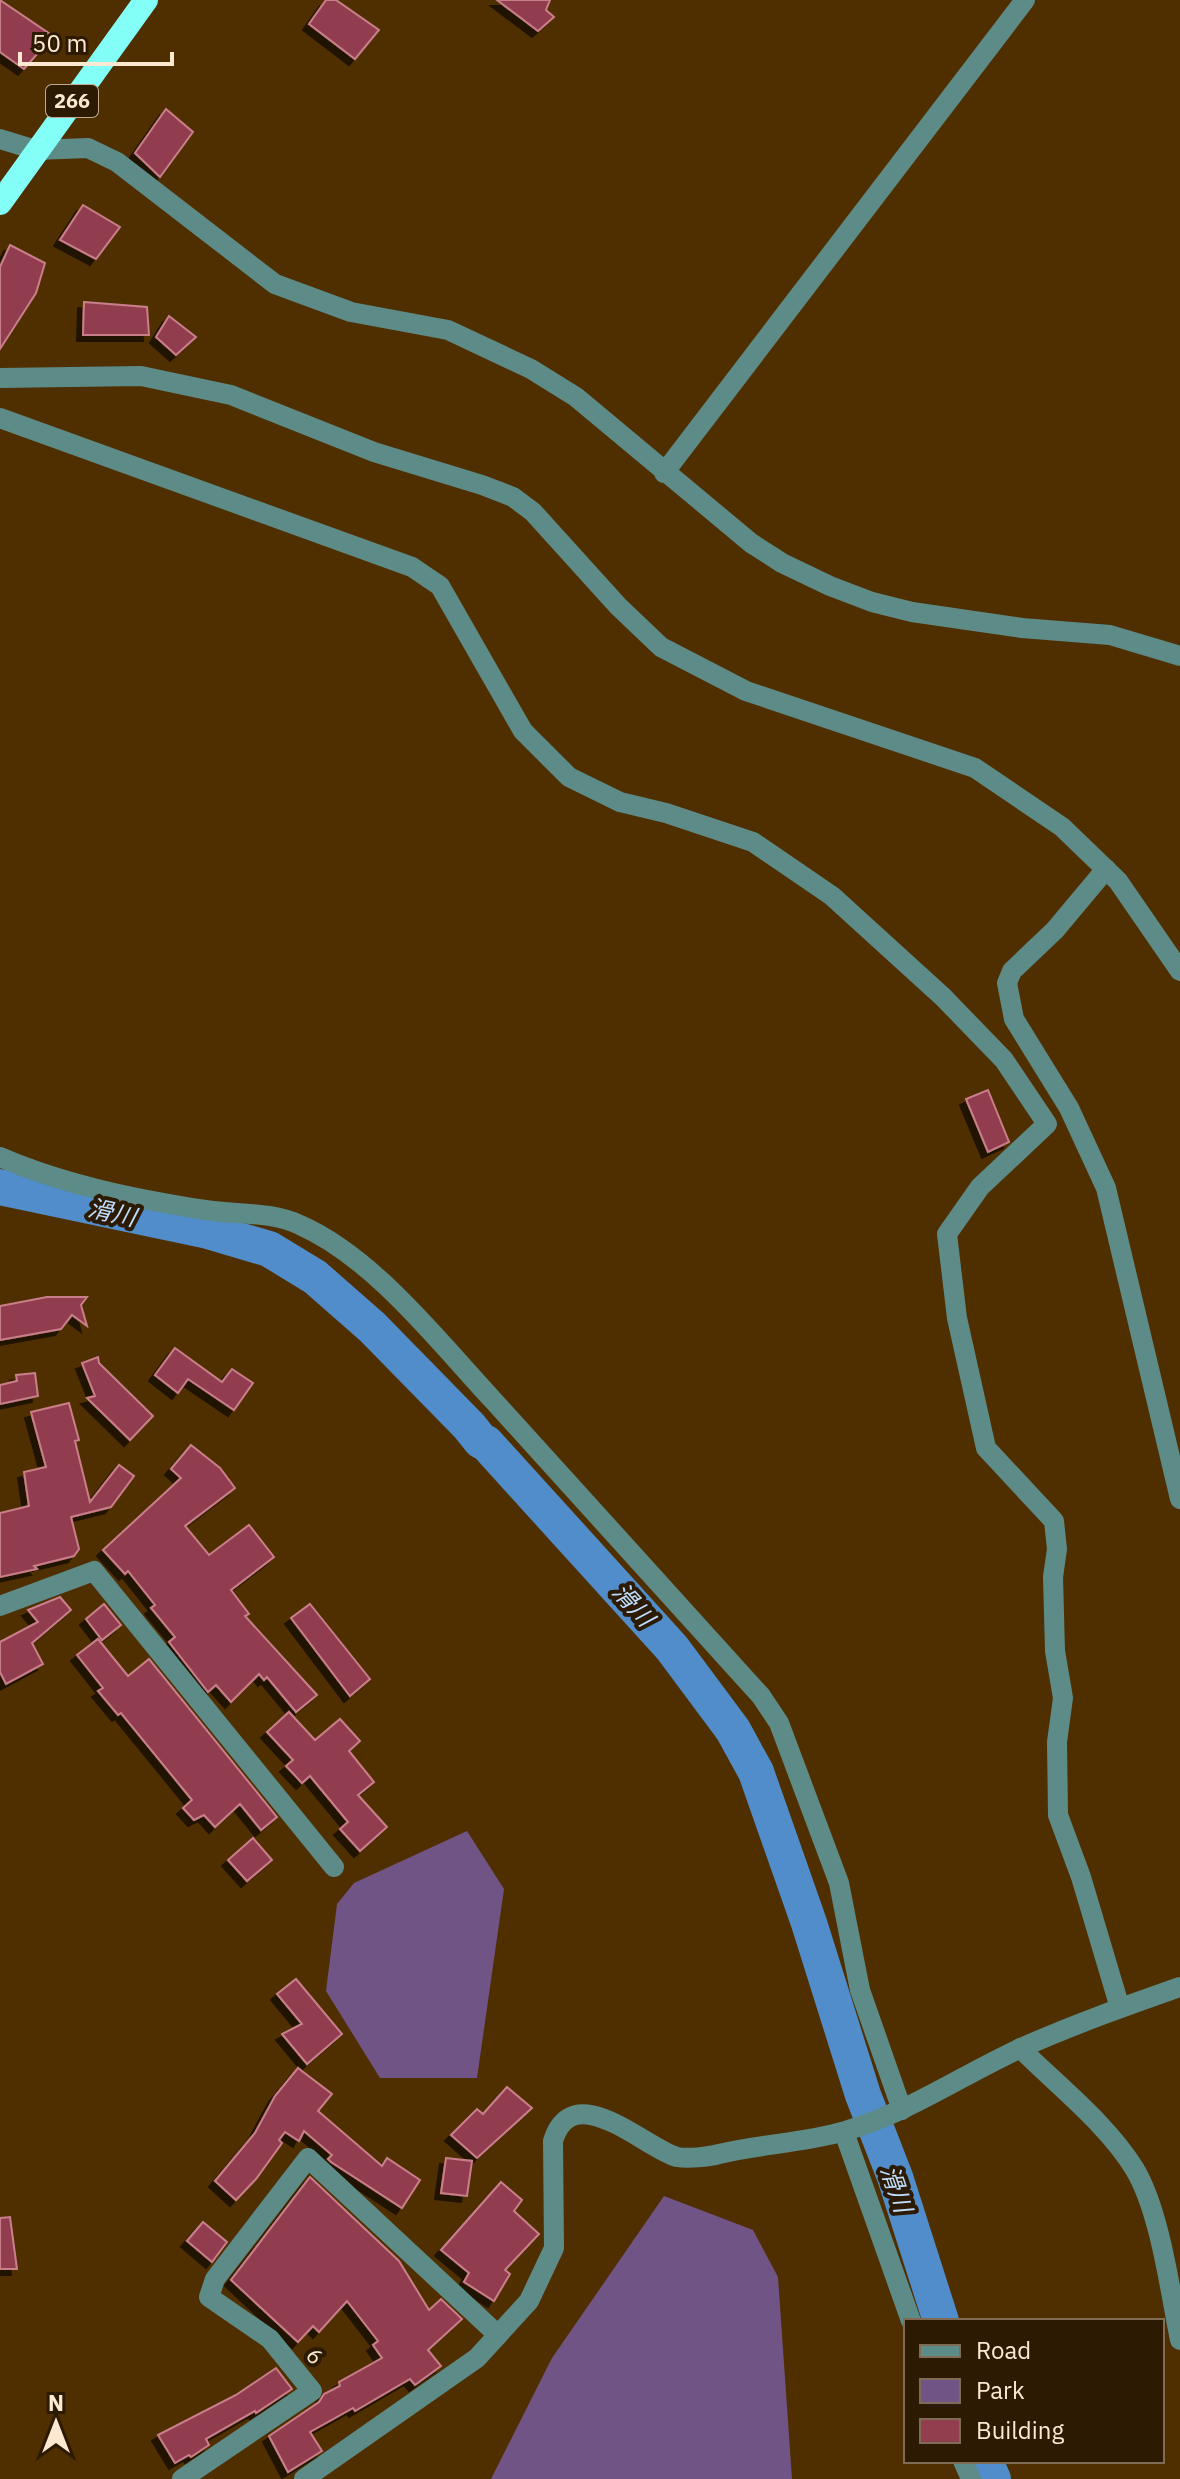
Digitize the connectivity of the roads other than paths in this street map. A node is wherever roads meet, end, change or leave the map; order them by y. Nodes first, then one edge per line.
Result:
1 (146, 0) edge
2 (1025, 0) edge
3 (0, 139) edge
4 (36, 150) junction
5 (0, 203) edge
6 (0, 378) edge
7 (0, 418) edge
8 (664, 473) junction
9 (1180, 656) edge
10 (1106, 869) junction
11 (1180, 971) edge
12 (0, 1157) edge
13 (1180, 1499) edge
14 (0, 1606) edge
15 (334, 1867) dead end
16 (1180, 1987) edge
17 (1120, 2008) junction
18 (1020, 2048) junction
19 (901, 2110) junction
20 (844, 2132) junction
21 (910, 2319) edge
22 (498, 2335) junction
23 (1180, 2340) edge
24 (182, 2479) edge
25 (304, 2479) edge

1 - 4 highway, 266
2 - 8 street
3 - 4 street
4 - 5 highway, 266
4 - 8 street
6 - 10 street
7 - 17 street
8 - 9 street
10 - 11 street
10 - 13 street
12 - 19 street
14 - 15 street
16 - 17 street
17 - 18 street
18 - 19 street
18 - 23 street
19 - 20 street
20 - 21 street
20 - 22 street
22 - 24 street, 6
22 - 25 street

